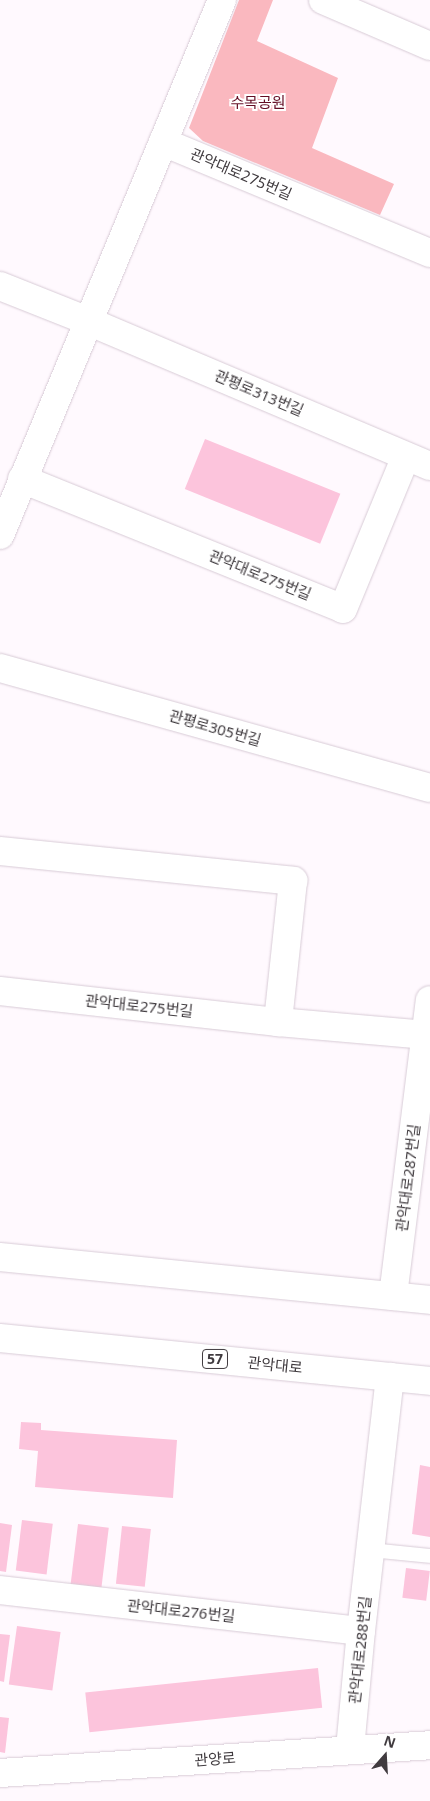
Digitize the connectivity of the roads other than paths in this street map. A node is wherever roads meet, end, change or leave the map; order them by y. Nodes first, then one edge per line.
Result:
1 (222, 0) edge
2 (323, 0) edge
3 (430, 46) edge
4 (163, 142) junction
5 (430, 254) edge
6 (0, 286) edge
7 (88, 321) junction
8 (418, 461) edge
9 (22, 479) junction
10 (0, 535) edge
11 (0, 668) edge
12 (430, 788) edge
13 (0, 851) edge
14 (0, 991) edge
15 (430, 1000) edge
16 (278, 1022) junction
17 (426, 1035) junction
18 (0, 1257) edge
19 (393, 1296) junction
20 (430, 1300) edge
21 (0, 1338) edge
22 (390, 1377) junction
23 (430, 1381) edge
24 (370, 1550) junction
25 (430, 1556) edge
26 (0, 1590) edge
27 (361, 1631) junction
28 (430, 1745) edge
29 (350, 1749) junction
30 (0, 1774) edge

1 - 4 street
2 - 3 street
4 - 5 street, 관악대로275번길
4 - 7 street
6 - 7 street, 관평로313번길
7 - 8 street, 관평로313번길
7 - 9 street
8 - 9 street, 관악대로275번길
9 - 10 street
11 - 12 street, 관평로305번길
13 - 16 street
14 - 16 street, 관악대로275번길
15 - 17 street, 관악대로287번길
16 - 17 street, 관악대로275번길
17 - 19 street, 관악대로287번길
18 - 19 street
19 - 20 street
21 - 22 street, 관악대로 / 57
22 - 23 street, 관악대로 / 57
22 - 24 street, 관악대로288번길
24 - 25 lane
24 - 27 street, 관악대로288번길
26 - 27 street, 관악대로276번길
27 - 29 street, 관악대로288번길
28 - 29 street, 관양로
29 - 30 street, 관양로

